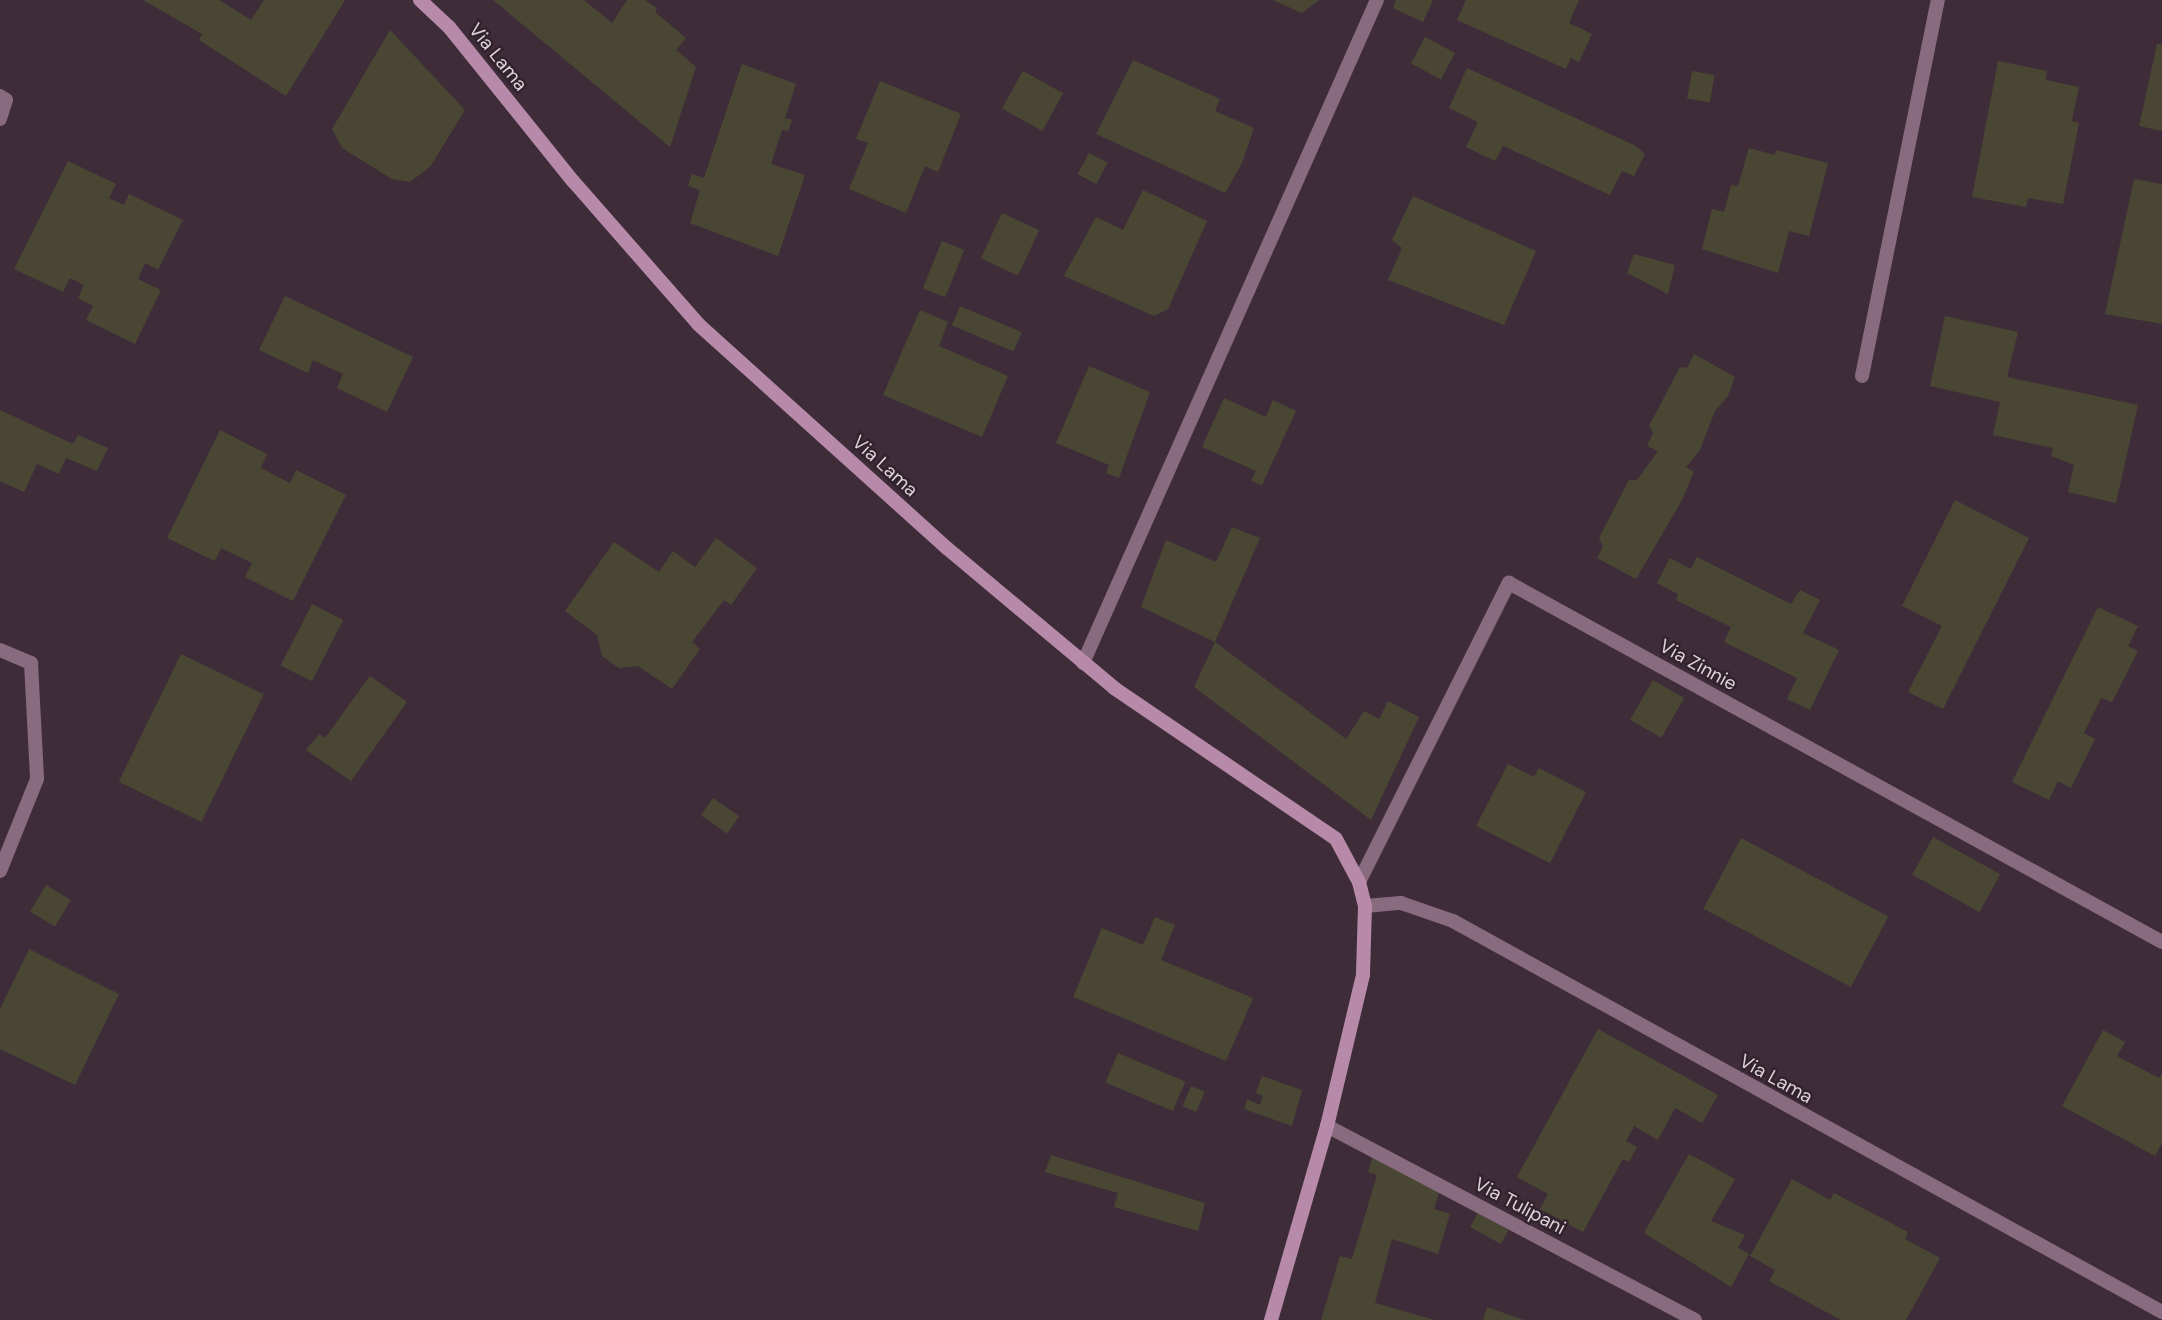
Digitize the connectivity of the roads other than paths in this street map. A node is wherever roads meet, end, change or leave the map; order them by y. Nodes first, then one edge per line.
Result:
1 (420, 0) edge
2 (1377, 0) edge
3 (1938, 0) edge
4 (0, 96) edge
5 (0, 119) edge
6 (1862, 376) dead end
7 (0, 650) edge
8 (1083, 663) junction
9 (0, 871) edge
10 (1359, 882) junction
11 (1365, 906) junction
12 (2162, 942) edge
13 (1327, 1126) junction
14 (2162, 1312) edge
15 (1271, 1320) edge
16 (1695, 1320) edge

1 - 8 street, Via Lama
2 - 8 street
3 - 6 street
4 - 5 street
7 - 9 street
8 - 10 street, Via Lama
10 - 11 street, Via Lama
10 - 12 street, Via Zinnie
11 - 13 street, Via Lama
11 - 14 street, Via Lama
13 - 15 street, Via Lama
13 - 16 street, Via Tulipani

